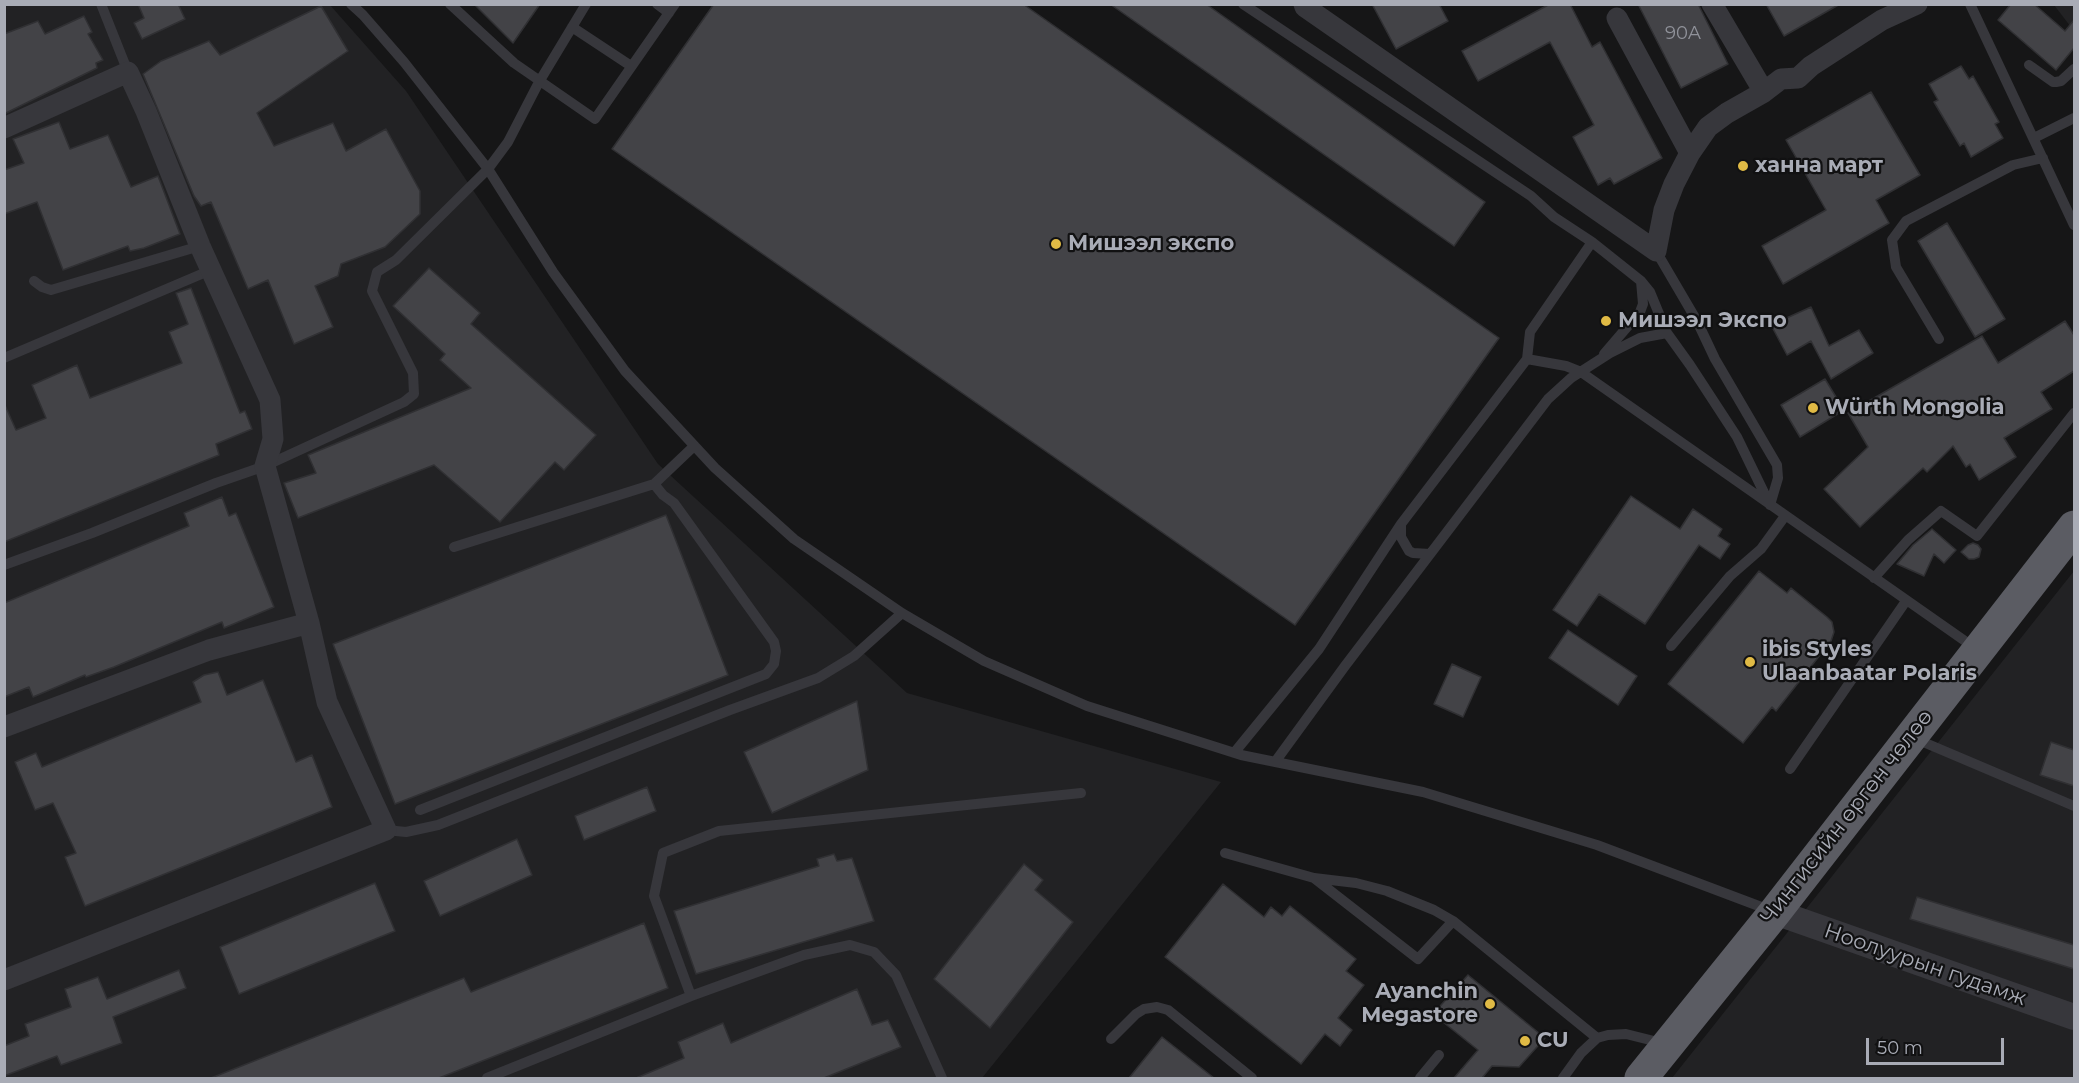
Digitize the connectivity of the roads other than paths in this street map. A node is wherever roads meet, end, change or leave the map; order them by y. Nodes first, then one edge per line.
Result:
1 (101, 4) edge
2 (351, 4) edge
3 (450, 4) edge
4 (586, 4) edge
5 (657, 4) edge
6 (1243, 4) edge
7 (1304, 4) edge
8 (1712, 4) edge
9 (1917, 4) edge
10 (1970, 4) edge
11 (672, 9) edge
12 (1617, 18) dead end
13 (572, 27) junction
14 (2029, 65) dead end
15 (631, 66) junction
16 (2074, 69) edge
17 (128, 72) junction
18 (539, 82) junction
19 (1764, 92) junction
20 (2074, 118) edge
21 (4, 128) edge
22 (2034, 138) junction
23 (1690, 153) junction
24 (2043, 158) junction
25 (489, 169) junction
26 (2074, 225) edge
27 (1592, 242) junction
28 (200, 246) junction
29 (1656, 250) junction
30 (211, 270) junction
31 (34, 281) dead end
32 (1641, 281) junction
33 (1667, 333) junction
34 (1939, 339) dead end
35 (4, 358) edge
36 (1527, 359) junction
37 (1601, 359) junction
38 (1581, 372) junction
39 (2074, 413) edge
40 (694, 446) junction
41 (265, 466) junction
42 (654, 484) junction
43 (1770, 505) junction
44 (1785, 516) junction
45 (1401, 524) junction
46 (2074, 527) edge
47 (454, 547) dead end
48 (1430, 554) junction
49 (4, 565) edge
50 (1874, 578) junction
51 (1906, 601) junction
52 (902, 613) junction
53 (309, 622) junction
54 (1671, 646) dead end
55 (1977, 650) junction
56 (4, 727) edge
57 (1910, 737) junction
58 (1234, 753) junction
59 (1275, 762) junction
60 (1790, 769) dead end
61 (1081, 794) dead end
62 (2074, 806) edge
63 (420, 810) dead end
64 (387, 830) junction
65 (1225, 853) dead end
66 (1314, 878) junction
67 (1775, 912) junction
68 (1453, 921) junction
69 (4, 980) edge
70 (692, 996) junction
71 (2074, 1017) edge
72 (1597, 1038) junction
73 (1111, 1039) dead end
74 (1667, 1044) junction
75 (1439, 1056) dead end
76 (487, 1078) edge
77 (942, 1078) edge
78 (1252, 1078) edge
79 (1420, 1078) edge
80 (1563, 1078) edge
81 (1641, 1078) edge

1 - 17 lane
2 - 25 lane
3 - 18 lane
4 - 13 lane
5 - 11 lane
6 - 27 lane
7 - 29 street
8 - 19 street
9 - 19 street
10 - 22 lane
11 - 15 lane
12 - 23 street
13 - 15 lane
13 - 18 lane
14 - 16 lane
15 - 18 lane
17 - 21 street
17 - 28 street
18 - 25 lane
19 - 23 street
20 - 22 lane
22 - 24 lane
23 - 29 street
24 - 26 lane
24 - 34 lane
25 - 40 lane
25 - 41 lane
27 - 32 lane
27 - 36 lane
28 - 30 street
28 - 31 lane
29 - 43 lane
30 - 35 lane
30 - 41 street
32 - 33 lane
32 - 37 lane
33 - 37 lane
33 - 43 lane
36 - 38 lane
36 - 45 lane
37 - 38 lane
38 - 43 lane
38 - 48 lane
39 - 50 lane
40 - 42 lane
40 - 52 lane
41 - 49 lane
41 - 53 street
42 - 47 lane
42 - 63 lane
43 - 44 lane
44 - 50 lane
44 - 54 lane
45 - 48 lane
45 - 58 lane
46 - 55 highway, Чингисийн өргөн чөлөө
48 - 59 lane
50 - 51 lane
51 - 55 lane
51 - 60 lane
52 - 58 lane
52 - 64 lane
53 - 56 street
53 - 64 street
55 - 57 highway, Чингисийн өргөн чөлөө
57 - 62 lane
57 - 67 highway, Чингисийн өргөн чөлөө
58 - 59 lane
59 - 67 lane
61 - 70 lane
64 - 69 street
65 - 66 lane
66 - 68 lane
66 - 68 lane
67 - 71 street, Ноолуурын гудамж
67 - 74 highway, Чингисийн өргөн чөлөө
68 - 72 lane
70 - 76 lane
70 - 77 lane
72 - 74 lane
72 - 80 lane
73 - 78 lane
74 - 81 highway, Чингисийн өргөн чөлөө
75 - 79 lane

